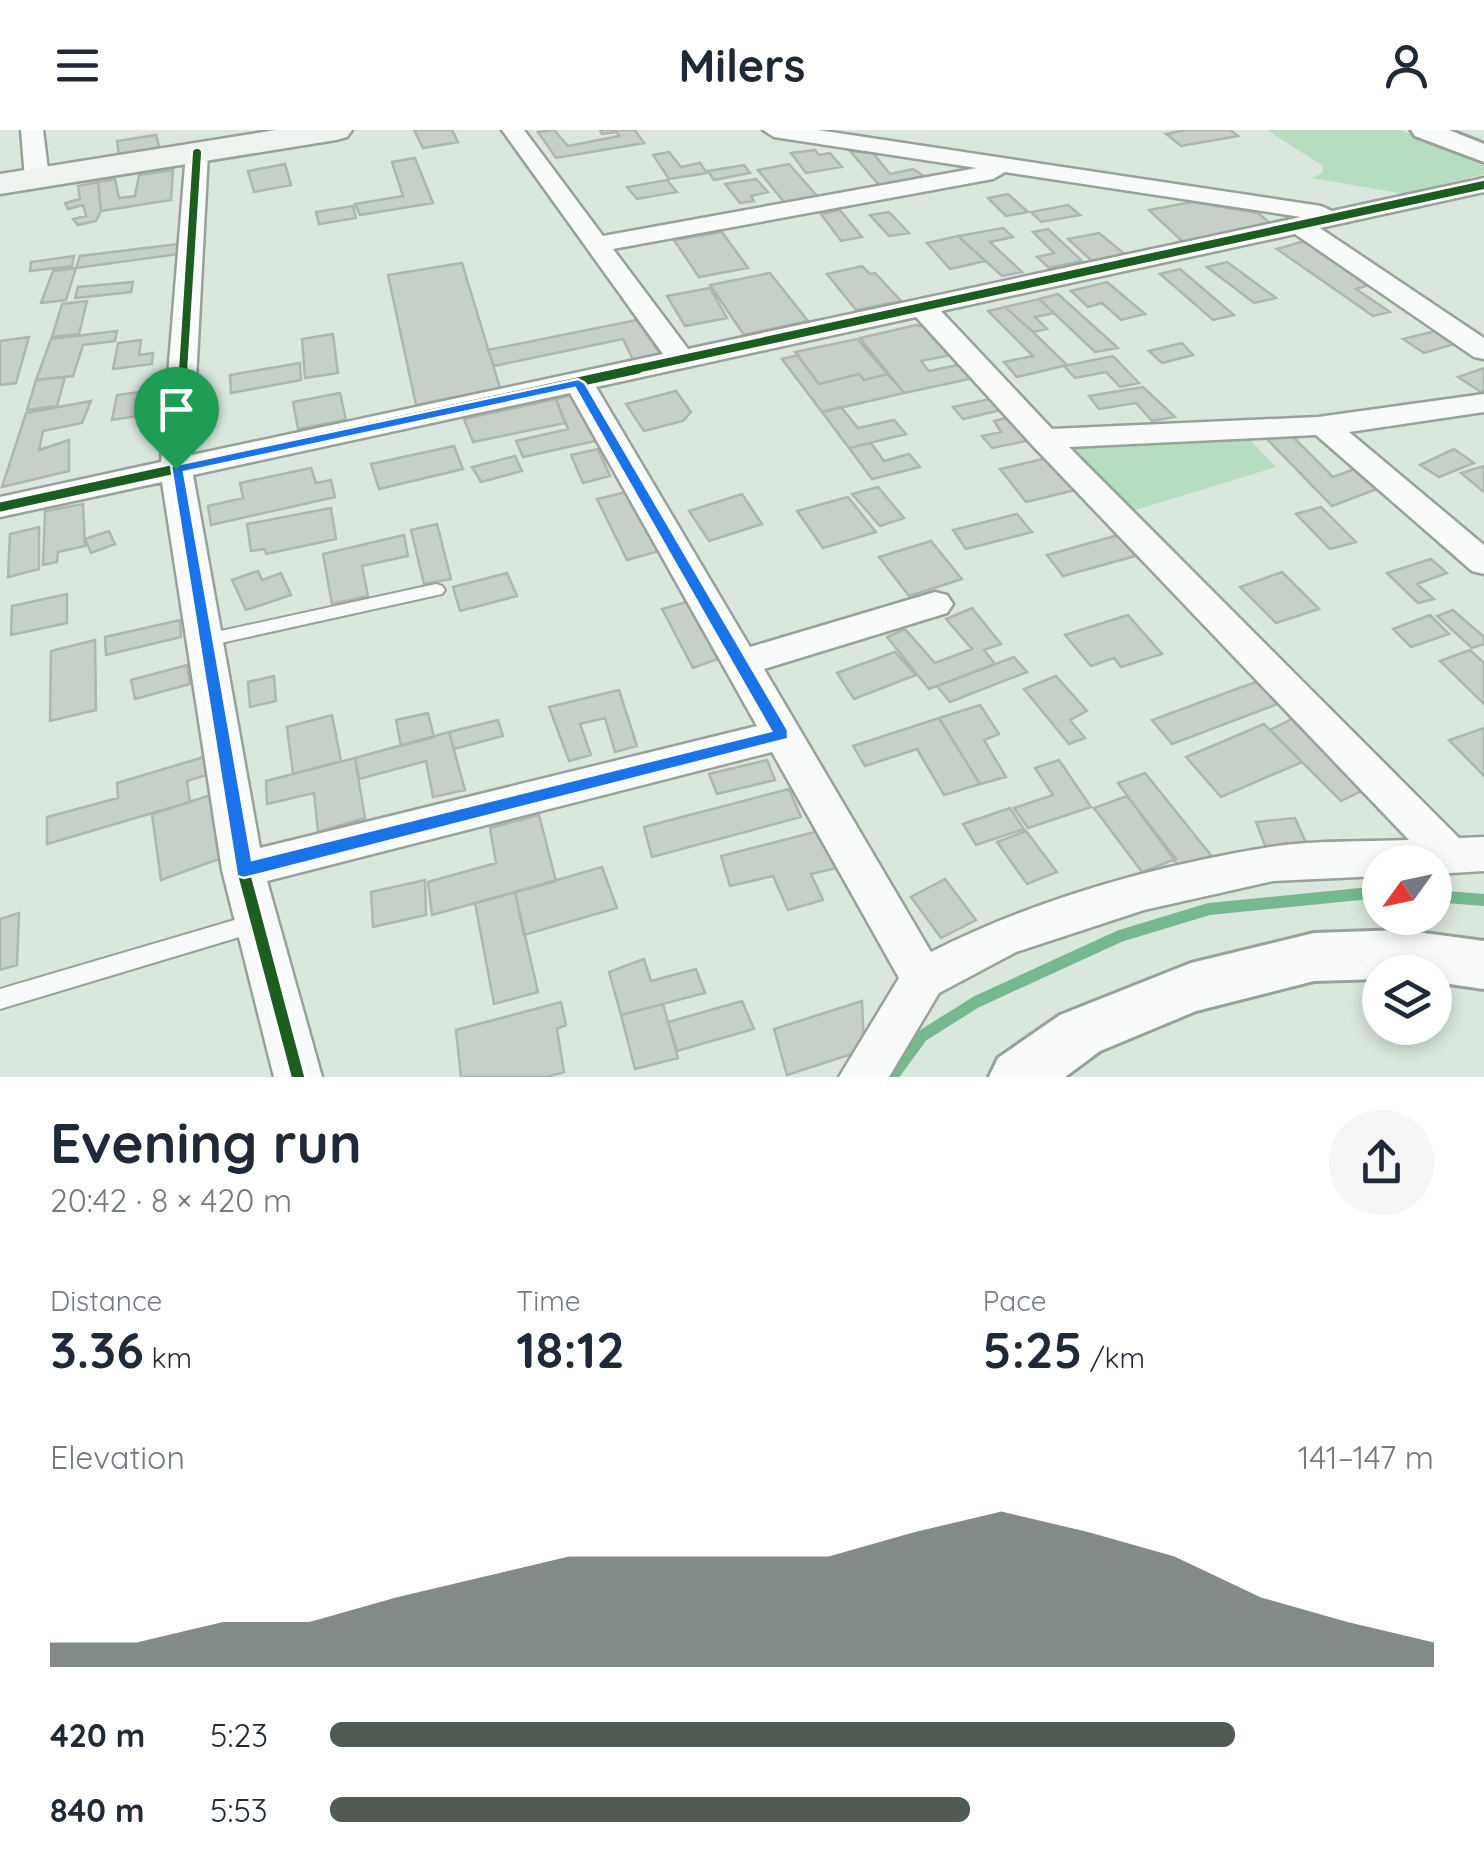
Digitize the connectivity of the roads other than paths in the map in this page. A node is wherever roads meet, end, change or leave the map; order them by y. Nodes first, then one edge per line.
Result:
1 (32, 130) edge
2 (336, 130) edge
3 (514, 130) edge
4 (774, 130) edge
5 (1425, 130) edge
6 (197, 153) junction
7 (1019, 154) junction
8 (1484, 154) edge
9 (37, 178) junction
10 (0, 184) edge
11 (1484, 185) edge
12 (1409, 203) junction
13 (1345, 217) junction
14 (1300, 226) junction
15 (596, 245) junction
16 (924, 309) junction
17 (1484, 351) edge
18 (682, 361) junction
19 (578, 383) junction
20 (1484, 402) edge
21 (1322, 424) junction
22 (1044, 439) junction
23 (176, 469) junction
24 (0, 507) edge
25 (1484, 563) edge
26 (436, 590) dead end
27 (935, 604) dead end
28 (207, 640) junction
29 (740, 663) junction
30 (782, 734) junction
31 (1467, 855) edge
32 (244, 870) junction
33 (255, 923) junction
34 (1484, 965) edge
35 (922, 979) junction
36 (0, 999) edge
37 (298, 1077) edge
38 (863, 1077) edge
39 (1018, 1077) edge

1 - 9 street
2 - 6 main road
3 - 15 street
4 - 7 street
5 - 8 street
6 - 9 main road
6 - 23 street
7 - 12 street
7 - 13 street
7 - 15 street
9 - 10 main road
11 - 12 street
12 - 13 street
13 - 14 street
14 - 16 street
14 - 17 street
15 - 18 street
16 - 18 street
16 - 22 street
18 - 19 street
19 - 23 street
19 - 29 street
20 - 21 street
21 - 22 street
21 - 25 street
22 - 31 street
23 - 24 street
23 - 28 street
26 - 28 lane
27 - 29 street
28 - 32 street
29 - 30 street
30 - 32 street
30 - 35 street
31 - 35 street
32 - 33 street
33 - 36 lane
33 - 37 street
34 - 39 street
35 - 38 street

